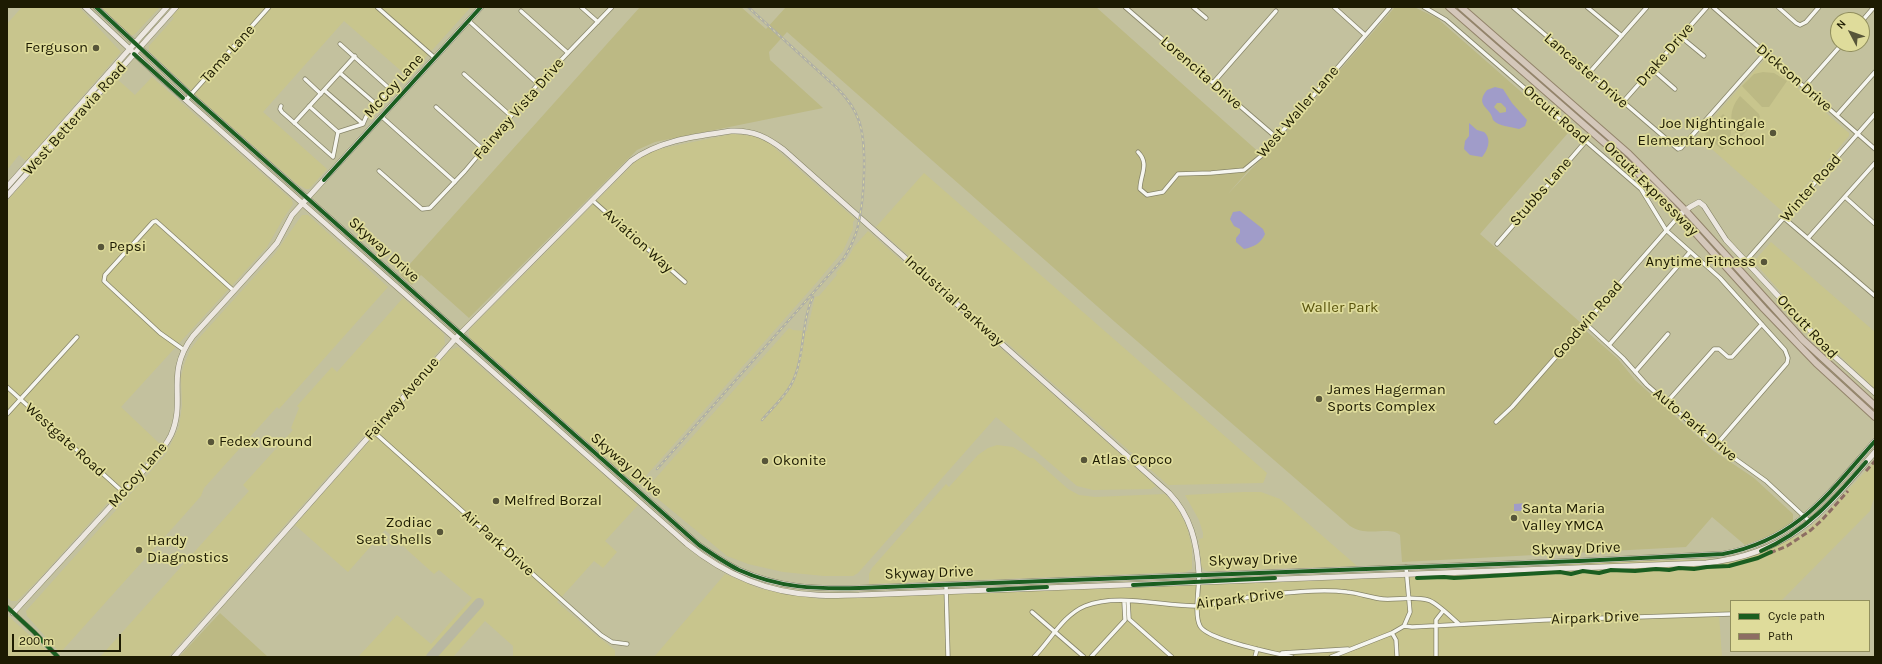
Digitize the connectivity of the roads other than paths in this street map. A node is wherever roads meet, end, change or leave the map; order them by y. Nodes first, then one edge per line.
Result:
1 (85, 7) edge
2 (96, 7) edge
3 (167, 7) edge
4 (176, 7) edge
5 (269, 7) edge
6 (377, 7) edge
7 (481, 7) edge
8 (581, 7) edge
9 (612, 7) edge
10 (1125, 7) edge
11 (1193, 7) edge
12 (1334, 7) edge
13 (1390, 7) edge
14 (1424, 7) edge
15 (1449, 7) edge
16 (1461, 7) edge
17 (1514, 7) edge
18 (1587, 7) edge
19 (1647, 7) edge
20 (1707, 7) edge
21 (1713, 7) edge
22 (1778, 7) edge
23 (1819, 7) edge
24 (521, 11) dead end
25 (1276, 11) dead end
26 (1206, 18) dead end
27 (469, 21) junction
28 (598, 22) junction
29 (1364, 34) junction
30 (1622, 36) junction
31 (1681, 37) junction
32 (134, 43) junction
33 (340, 44) dead end
34 (139, 48) junction
35 (129, 49) junction
36 (1835, 52) edge
37 (568, 53) junction
38 (1765, 53) junction
39 (134, 54) junction
40 (355, 56) junction
41 (1704, 56) dead end
42 (435, 58) junction
43 (1652, 69) junction
44 (1875, 72) edge
45 (340, 73) junction
46 (464, 74) dead end
47 (1589, 74) junction
48 (305, 80) dead end
49 (1213, 83) junction
50 (538, 84) junction
51 (1804, 87) junction
52 (1675, 89) dead end
53 (324, 90) junction
54 (321, 94) junction
55 (191, 95) junction
56 (186, 100) junction
57 (1623, 102) junction
58 (377, 105) junction
59 (281, 106) dead end
60 (309, 106) junction
61 (436, 107) dead end
62 (1875, 114) edge
63 (1837, 115) junction
64 (511, 116) junction
65 (382, 117) junction
66 (294, 123) junction
67 (364, 124) junction
68 (338, 132) junction
69 (1858, 134) junction
70 (1277, 138) junction
71 (1586, 141) junction
72 (1875, 149) edge
73 (484, 150) junction
74 (642, 152) joint
75 (1138, 152) dead end
76 (1875, 163) edge
77 (379, 171) dead end
78 (455, 182) junction
79 (7, 187) edge
80 (7, 196) edge
81 (1845, 197) junction
82 (307, 198) junction
83 (592, 200) junction
84 (303, 203) junction
85 (1685, 210) junction
86 (1679, 216) junction
87 (1784, 218) junction
88 (1875, 224) edge
89 (1666, 230) junction
90 (1809, 237) junction
91 (1497, 244) dead end
92 (1690, 252) junction
93 (1746, 261) junction
94 (685, 282) dead end
95 (234, 291) junction
96 (1875, 296) edge
97 (1585, 323) junction
98 (1762, 324) junction
99 (1668, 334) dead end
100 (458, 336) junction
101 (77, 337) dead end
102 (1609, 344) junction
103 (184, 350) junction
104 (1635, 372) junction
105 (7, 387) edge
106 (1875, 393) edge
107 (20, 399) junction
108 (1667, 402) junction
109 (1875, 406) edge
110 (7, 414) edge
111 (1875, 417) edge
112 (1496, 422) dead end
113 (374, 432) junction
114 (1875, 441) edge
115 (1716, 445) junction
116 (1875, 452) edge
117 (124, 492) junction
118 (1805, 517) junction
119 (1810, 522) junction
120 (1406, 567) junction
121 (1199, 574) junction
122 (1407, 574) junction
123 (1199, 582) junction
124 (946, 585) junction
125 (946, 591) junction
126 (1409, 599) junction
127 (1126, 601) junction
128 (1198, 606) junction
129 (7, 607) edge
130 (1443, 611) junction
131 (1032, 612) dead end
132 (13, 613) junction
133 (1730, 614) edge
134 (1127, 619) junction
135 (1459, 624) junction
136 (1436, 625) junction
137 (1404, 626) junction
138 (1055, 632) junction
139 (1392, 633) junction
140 (627, 644) dead end
141 (1257, 649) junction
142 (1353, 649) junction
143 (1277, 653) junction
144 (58, 657) edge
145 (174, 657) edge
146 (948, 657) edge
147 (1034, 657) edge
148 (1084, 657) edge
149 (1091, 657) edge
150 (1172, 657) edge
151 (1255, 657) edge
152 (1292, 657) edge
153 (1331, 657) edge
154 (1396, 657) edge
155 (1436, 657) edge

1 - 35 main road, Skyway Drive
2 - 32 main road, Skyway Drive
3 - 32 main road, West Betteravia Road
4 - 34 main road, West Betteravia Road
5 - 55 street, Tama Lane
6 - 42 street
7 - 27 main road, McCoy Lane
8 - 28 street
9 - 28 street, Fairway Vista Drive
10 - 49 street, Lorencita Drive
11 - 26 street
12 - 29 street
13 - 29 street, West Waller Lane
14 - 71 street, Orcutt Road
15 - 86 highway, Orcutt Expressway
16 - 85 highway, Orcutt Expressway
17 - 47 street, Lancaster Drive
18 - 30 street
19 - 30 street
20 - 31 street, Drake Drive
21 - 38 street, Dickson Drive
22 - 23 street
24 - 37 street
25 - 49 street
27 - 42 main road, McCoy Lane
27 - 50 street
28 - 37 street, Fairway Vista Drive
29 - 70 street, West Waller Lane
30 - 47 street
31 - 41 street
31 - 43 street, Drake Drive
32 - 34 main road, Skyway Drive
32 - 35 main road, West Betteravia Road
33 - 40 street
34 - 39 main road, West Betteravia Road
34 - 55 main road, Skyway Drive
35 - 39 main road, Skyway Drive
35 - 79 main road, West Betteravia Road
36 - 51 street
37 - 50 street, Fairway Vista Drive
38 - 51 street, Dickson Drive
38 - 57 street, Lancaster Drive
39 - 56 main road, Skyway Drive
39 - 80 main road, West Betteravia Road
40 - 45 street
40 - 58 street
42 - 65 main road, McCoy Lane
43 - 52 street
43 - 57 street, Drake Drive
44 - 63 street
45 - 53 street
45 - 58 street
46 - 64 street
47 - 57 street, Lancaster Drive
48 - 54 street
49 - 70 street, Lorencita Drive
50 - 64 street, Fairway Vista Drive
51 - 63 street, Dickson Drive
53 - 54 street
53 - 67 street
54 - 60 street
55 - 56 street, Tama Lane
55 - 82 main road, Skyway Drive
56 - 84 main road, Skyway Drive
58 - 67 street
59 - 66 street
60 - 66 street
60 - 68 street
61 - 73 street
62 - 69 street, Winter Road
63 - 69 street, Dickson Drive
64 - 73 street, Fairway Vista Drive
65 - 78 street
65 - 82 main road, McCoy Lane
66 - 68 street
67 - 68 street
69 - 72 street, Dickson Drive
69 - 87 street, Winter Road
70 - 75 street, West Waller Lane
71 - 89 street, Orcutt Road
71 - 91 street, Stubbs Lane
73 - 78 street, Fairway Vista Drive
74 - 83 main road, Fairway Avenue
74 - 121 main road, Industrial Parkway
76 - 81 street
77 - 78 street, Fairway Vista Drive
81 - 88 street
81 - 90 street
82 - 84 main road, McCoy Lane
82 - 100 main road, Skyway Drive
83 - 94 street, Aviation Way
83 - 100 main road, Fairway Avenue
84 - 95 main road, McCoy Lane
84 - 100 main road, Skyway Drive
85 - 86 main road, Orcutt Road
85 - 93 main road, Orcutt Road
85 - 109 highway, Orcutt Expressway
86 - 89 street, Goodwin Road
86 - 111 highway, Orcutt Expressway
87 - 90 street
87 - 93 street, Winter Road
89 - 92 street, Orcutt Road
89 - 97 street, Goodwin Road
90 - 96 street
92 - 98 street, Orcutt Road
92 - 102 street
93 - 106 main road, Orcutt Road
95 - 103 main road, McCoy Lane
95 - 103 street
97 - 102 street, Auto Park Drive
97 - 112 street, Goodwin Road
98 - 108 street
98 - 115 street, Orcutt Road
99 - 104 street
100 - 113 main road, Fairway Avenue
100 - 124 main road, Skyway Drive
100 - 125 main road, Skyway Drive
101 - 107 street
102 - 104 street, Auto Park Drive
103 - 117 main road, McCoy Lane
104 - 108 street, Auto Park Drive
105 - 107 street, Westgate Road
107 - 110 street
107 - 117 street, Westgate Road
108 - 115 street, Auto Park Drive
113 - 140 street, Air Park Drive
113 - 145 main road, Fairway Avenue
114 - 118 main road, Skyway Drive
115 - 118 street, Auto Park Drive
116 - 119 main road, Skyway Drive
117 - 132 main road, McCoy Lane
118 - 119 street, Auto Park Drive
118 - 120 main road, Skyway Drive
119 - 122 main road, Skyway Drive
120 - 121 main road, Skyway Drive
120 - 122 street
121 - 123 street
121 - 124 main road, Skyway Drive
122 - 123 main road, Skyway Drive
122 - 126 street
123 - 125 main road, Skyway Drive
123 - 128 street
124 - 125 street
125 - 146 street
126 - 128 street, Airpark Drive
126 - 130 street, Airpark Drive
126 - 137 street
127 - 128 street, Airpark Drive
127 - 134 street
127 - 138 street, Airpark Drive
128 - 141 street
129 - 132 street
130 - 135 street, Airpark Drive
130 - 136 street
131 - 138 street
132 - 144 street
133 - 135 street, Airpark Drive
134 - 149 street
134 - 150 street
135 - 136 street, Airpark Drive
136 - 137 street, Airpark Drive
136 - 155 street
137 - 139 street
138 - 147 street, Airpark Drive
138 - 148 street
139 - 142 street
139 - 154 street
141 - 143 street
141 - 151 street
142 - 143 street
142 - 153 street
143 - 152 street

